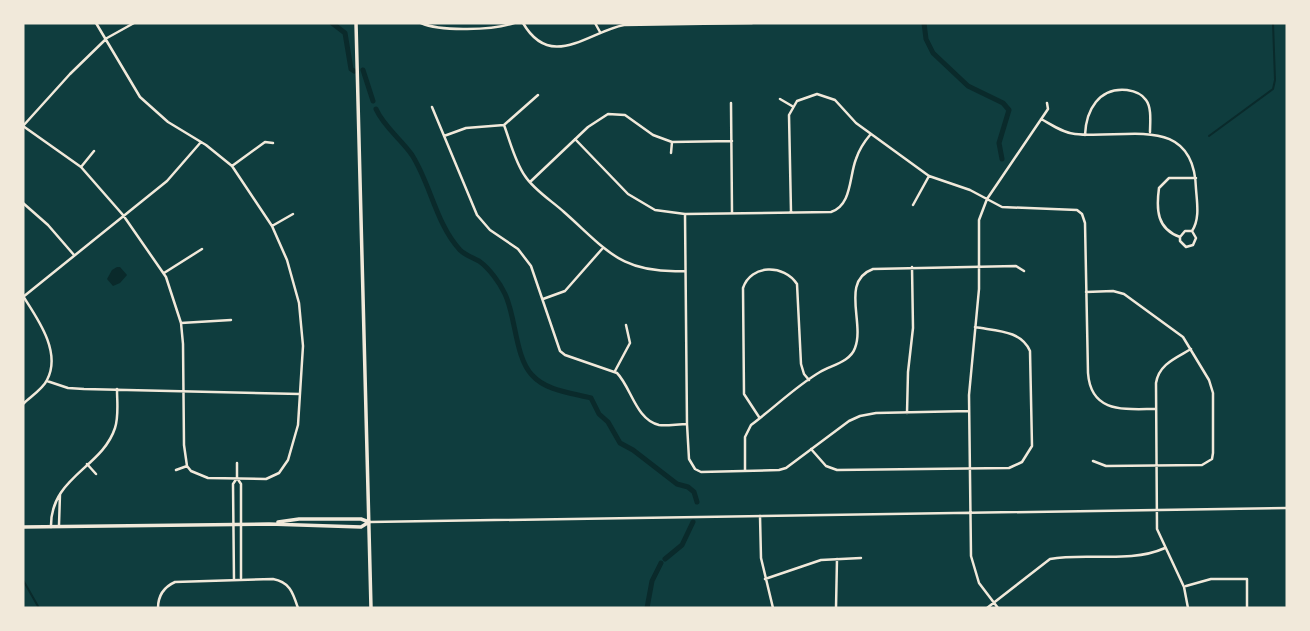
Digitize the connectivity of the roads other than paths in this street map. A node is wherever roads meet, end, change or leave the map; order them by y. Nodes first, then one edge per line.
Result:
1 (96, 23) edge
2 (134, 23) edge
3 (356, 23) edge
4 (421, 23) edge
5 (514, 23) edge
6 (523, 23) edge
7 (595, 23) edge
8 (752, 23) edge
9 (600, 33) junction
10 (107, 38) junction
11 (538, 95) dead end
12 (780, 99) dead end
13 (731, 103) dead end
14 (1047, 103) dead end
15 (792, 106) junction
16 (432, 107) dead end
17 (1041, 119) junction
18 (504, 125) junction
19 (23, 126) edge
20 (1150, 133) junction
21 (870, 134) junction
22 (1085, 135) junction
23 (444, 136) junction
24 (575, 139) junction
25 (732, 141) junction
26 (201, 142) junction
27 (672, 142) junction
28 (273, 143) dead end
29 (94, 151) dead end
30 (671, 153) dead end
31 (232, 166) junction
32 (81, 167) junction
33 (929, 176) junction
34 (1196, 178) junction
35 (530, 182) junction
36 (987, 199) junction
37 (23, 203) edge
38 (913, 205) dead end
39 (732, 212) junction
40 (791, 212) junction
41 (293, 214) dead end
42 (685, 214) junction
43 (123, 215) junction
44 (272, 226) junction
45 (1192, 232) junction
46 (1180, 237) junction
47 (202, 249) dead end
48 (602, 249) junction
49 (74, 255) junction
50 (979, 266) junction
51 (912, 267) junction
52 (685, 271) junction
53 (1024, 271) dead end
54 (164, 273) junction
55 (1087, 292) junction
56 (23, 297) edge
57 (543, 299) junction
58 (231, 320) dead end
59 (181, 323) junction
60 (626, 326) dead end
61 (975, 327) junction
62 (1191, 349) junction
63 (615, 371) junction
64 (809, 380) junction
65 (47, 381) junction
66 (117, 389) junction
67 (184, 392) junction
68 (300, 394) junction
69 (23, 404) edge
70 (1156, 409) junction
71 (969, 411) junction
72 (907, 413) junction
73 (760, 418) junction
74 (687, 424) junction
75 (811, 449) junction
76 (1093, 461) dead end
77 (237, 463) dead end
78 (87, 464) junction
79 (1156, 465) junction
80 (187, 466) junction
81 (971, 469) junction
82 (176, 470) dead end
83 (745, 471) junction
84 (96, 474) dead end
85 (237, 478) junction
86 (60, 494) junction
87 (1287, 508) edge
88 (1156, 510) junction
89 (971, 513) junction
90 (760, 516) junction
91 (369, 522) junction
92 (233, 524) junction
93 (241, 524) junction
94 (269, 524) junction
95 (59, 526) junction
96 (23, 527) edge
97 (51, 527) junction
98 (1165, 547) junction
99 (861, 558) dead end
100 (836, 559) junction
101 (765, 579) junction
102 (234, 580) junction
103 (241, 580) junction
104 (1184, 587) junction
105 (994, 602) junction
106 (158, 608) edge
107 (298, 608) edge
108 (372, 608) edge
109 (773, 608) edge
110 (836, 608) edge
111 (987, 608) edge
112 (998, 608) edge
113 (1188, 608) edge
114 (1247, 608) edge

1 - 10 street
2 - 10 street
3 - 91 main road
4 - 5 street
6 - 9 street
7 - 9 street
8 - 9 street
10 - 19 street
10 - 26 street
11 - 18 street
12 - 15 street
13 - 25 street
14 - 17 street
15 - 21 street
15 - 40 street
16 - 23 street
17 - 22 street
17 - 36 street
18 - 23 street
18 - 35 street
19 - 32 street
20 - 22 street
20 - 22 street
20 - 34 street
21 - 33 street
21 - 40 street
23 - 57 street
24 - 27 street
24 - 35 street
24 - 42 street
25 - 27 street
25 - 39 street
26 - 31 street
26 - 43 street
27 - 30 street
28 - 31 street
29 - 32 street
31 - 44 street
32 - 43 street
33 - 36 street
33 - 38 street
34 - 45 street
34 - 46 street
35 - 48 street
36 - 50 street
36 - 55 street
37 - 49 street
39 - 40 street
39 - 42 street
41 - 44 street
42 - 52 street
43 - 49 street
43 - 54 street
44 - 68 street
45 - 46 street
45 - 46 street
47 - 54 street
48 - 52 street
48 - 57 street
49 - 56 street
50 - 51 street
50 - 53 street
50 - 61 street
51 - 64 street
51 - 72 street
52 - 74 street
54 - 59 street
55 - 62 street
55 - 70 street
56 - 65 street
57 - 63 street
58 - 59 street
59 - 67 street
60 - 63 street
61 - 71 street
61 - 81 street
62 - 70 street
62 - 79 street
63 - 74 street
64 - 73 street
64 - 73 street
65 - 66 street
65 - 69 street
66 - 67 street
66 - 78 street
67 - 68 street
67 - 80 street
68 - 85 street
70 - 79 street
71 - 72 street
71 - 81 street
72 - 75 street
73 - 83 street
74 - 83 street
75 - 81 street
75 - 83 street
76 - 79 street
77 - 85 street
78 - 84 street
78 - 86 street
79 - 88 street
80 - 82 street
80 - 85 street
81 - 89 street
85 - 92 street
85 - 93 street
86 - 95 street
86 - 97 street
87 - 88 street
88 - 89 street
88 - 98 street
89 - 90 street
89 - 105 street
90 - 91 street
90 - 101 street
91 - 94 main road
91 - 94 main road
91 - 108 main road
92 - 93 main road
92 - 95 main road
92 - 102 street
93 - 94 main road
93 - 103 street
95 - 97 main road
96 - 97 main road
98 - 104 street
98 - 105 street
99 - 100 street
100 - 101 street
100 - 110 street
101 - 109 street
102 - 103 street
102 - 106 street
103 - 107 street
104 - 113 street
104 - 114 street
105 - 111 street
105 - 112 street

